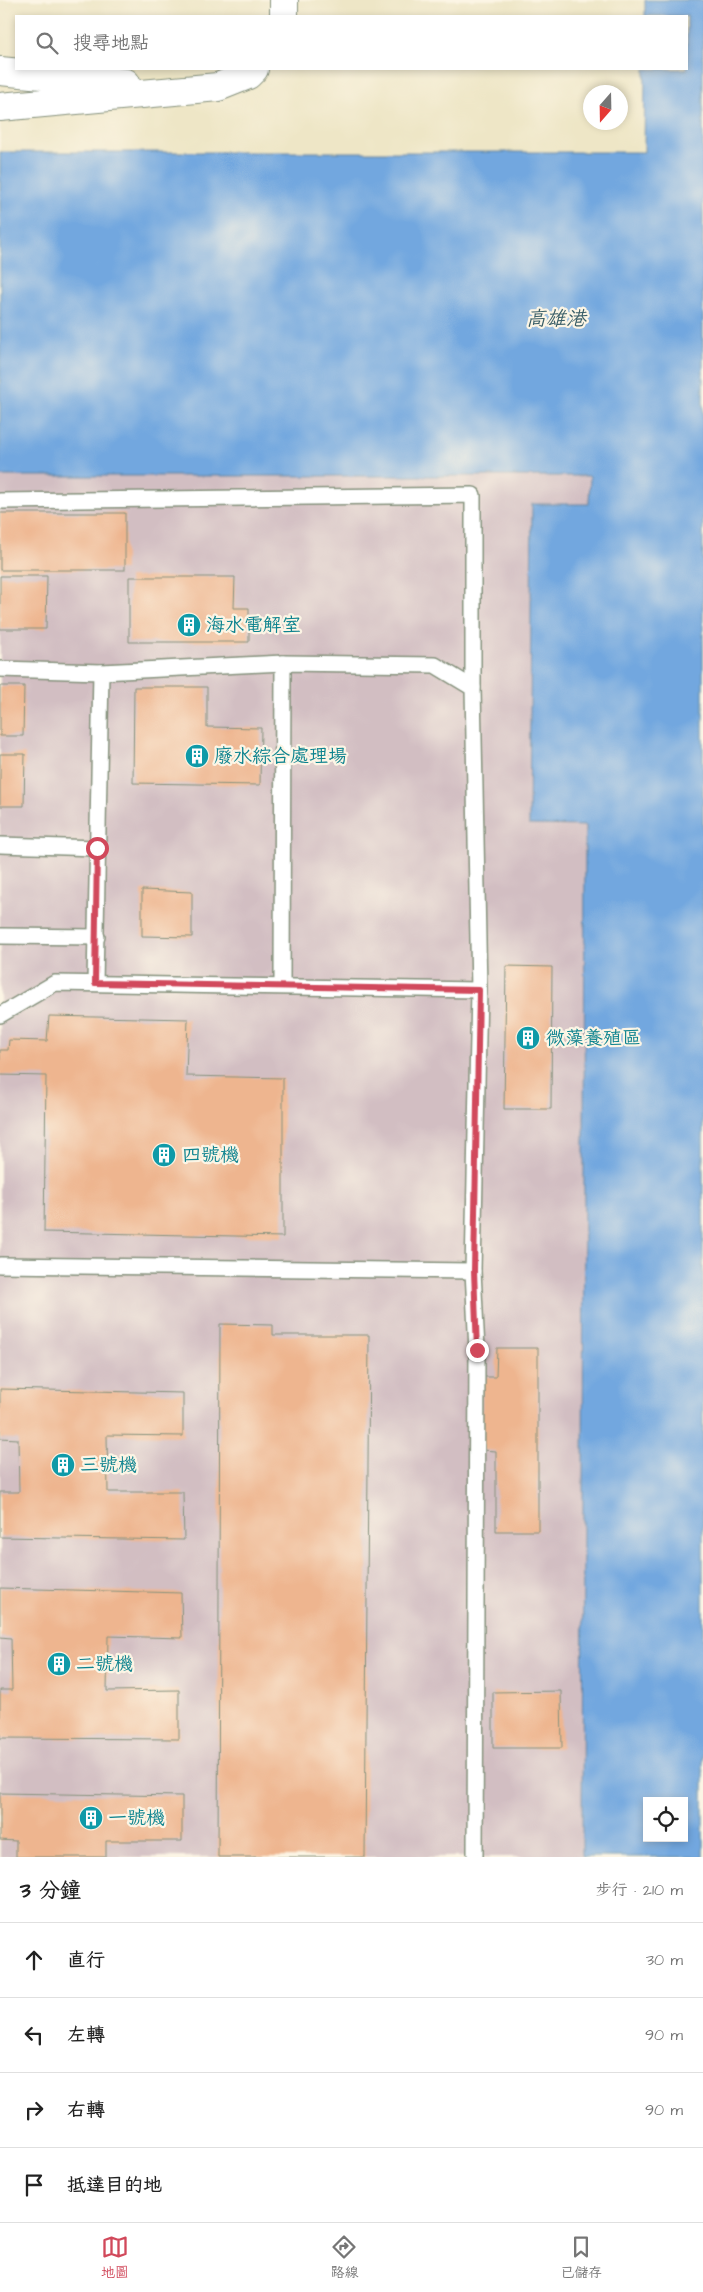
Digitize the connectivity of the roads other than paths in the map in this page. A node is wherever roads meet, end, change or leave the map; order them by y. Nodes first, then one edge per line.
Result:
1 (284, 0) edge
2 (284, 15) edge
3 (253, 70) edge
4 (0, 71) edge
5 (187, 89) junction
6 (0, 107) edge
7 (0, 501) edge
8 (284, 663) junction
9 (0, 670) edge
10 (101, 672) junction
11 (473, 688) junction
12 (0, 845) edge
13 (97, 848) junction
14 (0, 936) edge
15 (96, 936) junction
16 (95, 983) junction
17 (282, 985) junction
18 (479, 990) junction
19 (0, 1015) edge
20 (0, 1265) edge
21 (474, 1271) junction
22 (474, 1857) edge

1 - 2 street
3 - 5 street
4 - 5 street
5 - 6 street
7 - 11 lane
8 - 10 lane
8 - 11 lane
8 - 17 lane
9 - 10 lane
10 - 13 lane
11 - 18 lane
12 - 13 lane
13 - 15 lane
14 - 15 lane
15 - 16 lane
16 - 17 lane
16 - 19 lane
17 - 18 lane
18 - 21 lane
20 - 21 lane
21 - 22 lane

